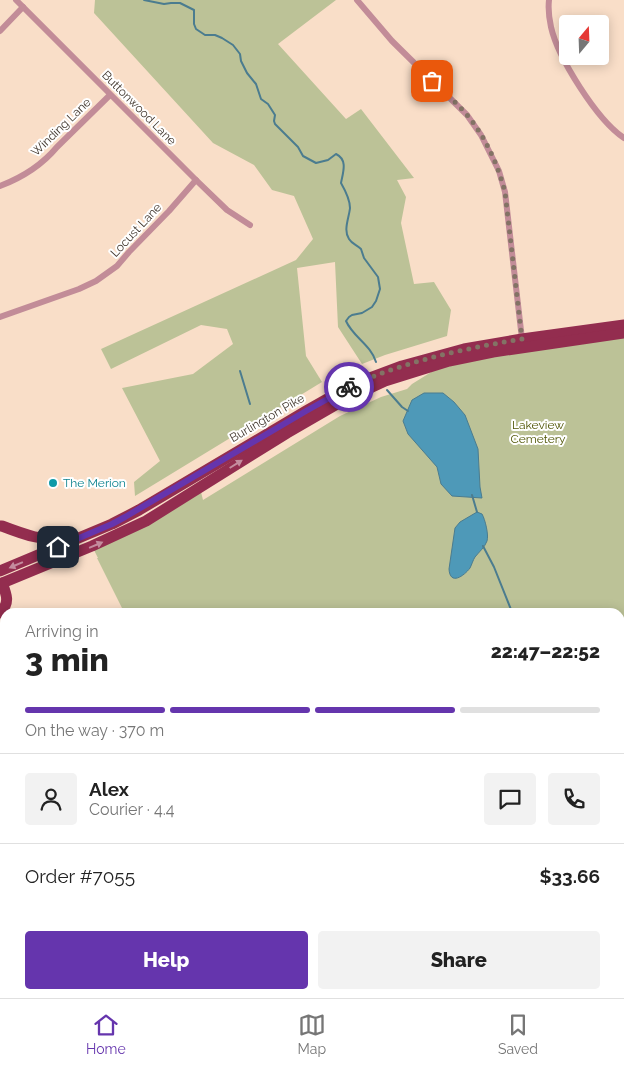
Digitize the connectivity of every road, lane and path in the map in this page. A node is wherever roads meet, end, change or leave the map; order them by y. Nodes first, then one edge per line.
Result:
1 (16, 0) edge
2 (357, 0) edge
3 (549, 0) edge
4 (24, 7) junction
5 (0, 31) edge
6 (110, 95) junction
7 (624, 138) edge
8 (196, 180) junction
9 (0, 186) edge
10 (250, 226) dead end
11 (0, 317) edge
12 (624, 325) edge
13 (624, 333) edge
14 (522, 339) junction
15 (1, 526) edge
16 (76, 540) junction
17 (0, 571) edge
18 (1, 582) edge
19 (4, 608) edge

1 - 4 street, Buttonwood Lane
2 - 14 street
3 - 7 street
4 - 5 street
4 - 6 street, Buttonwood Lane
6 - 8 street, Buttonwood Lane
6 - 9 street, Winding Lane
8 - 10 street, Buttonwood Lane
8 - 11 street, Locust Lane
12 - 14 highway, Burlington Pike
18 -> 13 highway, Burlington Pike
14 - 16 highway, Burlington Pike
15 - 16 highway
16 -> 17 highway, Burlington Pike
18 - 19 highway

